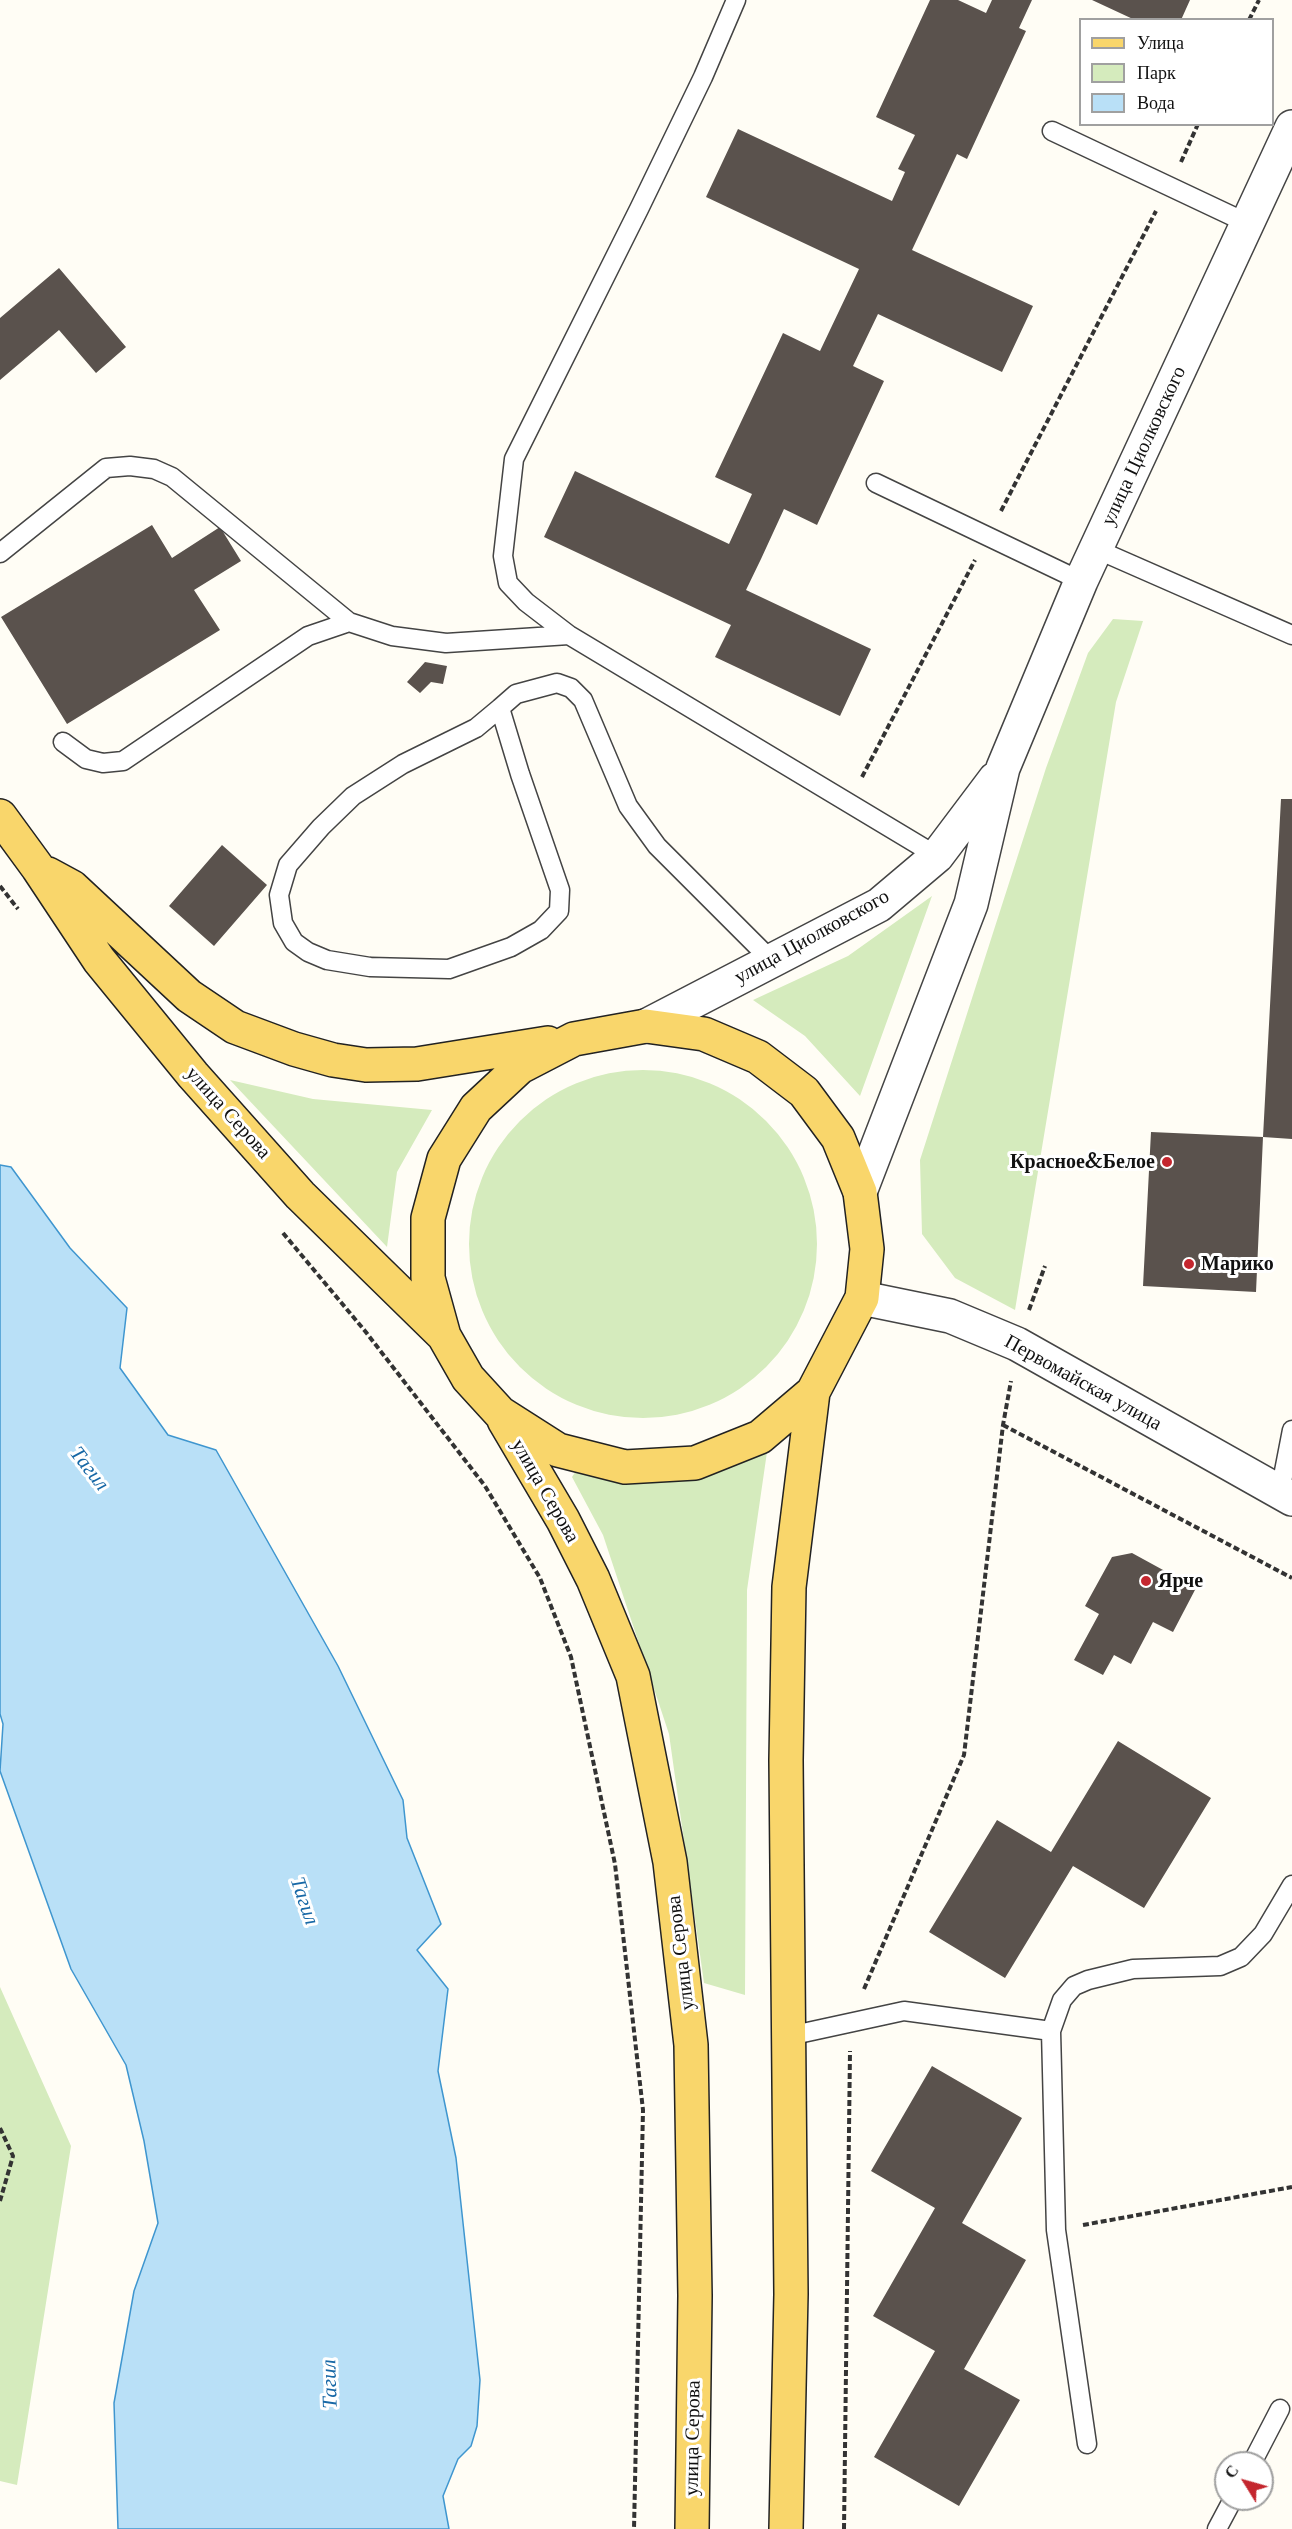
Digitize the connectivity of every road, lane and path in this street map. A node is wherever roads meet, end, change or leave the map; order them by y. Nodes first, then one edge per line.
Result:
1 (736, 0) edge
2 (1259, 0) edge
3 (1250, 18) edge
4 (1197, 126) edge
5 (1292, 127) edge
6 (1052, 131) dead end
7 (1169, 186) junction
8 (1247, 223) junction
9 (876, 483) dead end
10 (988, 537) junction
11 (1096, 549) junction
12 (0, 553) edge
13 (1081, 581) junction
14 (349, 622) junction
15 (569, 635) junction
16 (1292, 635) edge
17 (500, 708) junction
18 (63, 742) dead end
19 (1003, 768) junction
20 (848, 804) junction
21 (0, 816) edge
22 (937, 856) junction
23 (38, 868) junction
24 (0, 886) edge
25 (22, 914) dead end
26 (771, 960) junction
27 (646, 1026) junction
28 (574, 1039) junction
29 (860, 1192) junction
30 (275, 1224) dead end
31 (1045, 1266) dead end
32 (862, 1298) junction
33 (444, 1336) junction
34 (1017, 1344) junction
35 (813, 1392) junction
36 (500, 1413) junction
37 (1003, 1425) junction
38 (1292, 1430) edge
39 (1286, 1496) edge
40 (1292, 1578) edge
41 (1292, 1885) edge
42 (850, 2023) junction
43 (1051, 2031) junction
44 (789, 2036) junction
45 (0, 2128) edge
46 (1292, 2187) edge
47 (0, 2201) edge
48 (1056, 2230) junction
49 (1280, 2409) dead end
50 (1087, 2444) dead end
51 (1258, 2451) edge
52 (1227, 2511) edge
53 (634, 2529) edge
54 (692, 2529) edge
55 (786, 2529) edge
56 (844, 2529) edge
57 (1217, 2529) edge

1 - 15 lane
2 - 3 path
4 - 7 path
5 - 8 street, улица Циолковского
6 - 7 lane
7 - 8 lane
7 - 10 path
8 - 11 street, улица Циолковского
9 - 10 lane
10 - 13 lane
10 - 20 path
11 - 13 street, улица Циолковского
11 - 16 lane
12 - 14 lane
13 - 19 street, улица Циолковского
14 - 15 lane
14 - 18 lane
15 - 20 lane
17 - 17 lane
17 - 26 lane
19 - 22 street, улица Циолковского
19 - 29 street, улица Циолковского
20 - 22 lane
21 - 23 main road, улица Серова
22 - 26 street, улица Циолковского
23 - 28 main road, улица Серова
23 - 33 main road, улица Серова
24 - 25 path
26 - 27 street, улица Циолковского
27 - 28 main road, улица Серова
27 - 29 main road, улица Серова
28 - 33 main road
29 - 32 main road, улица Серова
30 - 53 path
31 - 34 path
32 - 34 street, Первомайская улица
32 - 35 main road
33 - 36 main road
34 - 37 path
34 - 39 street, Первомайская улица
35 - 36 main road
35 - 44 main road
36 - 54 main road, улица Серова
37 - 40 path
37 - 42 path
38 - 39 lane
41 - 43 lane
42 - 43 lane
42 - 44 lane
42 - 56 path
43 - 48 lane
44 - 55 main road
45 - 47 path
46 - 48 path
48 - 50 lane
49 - 51 lane
52 - 57 lane

